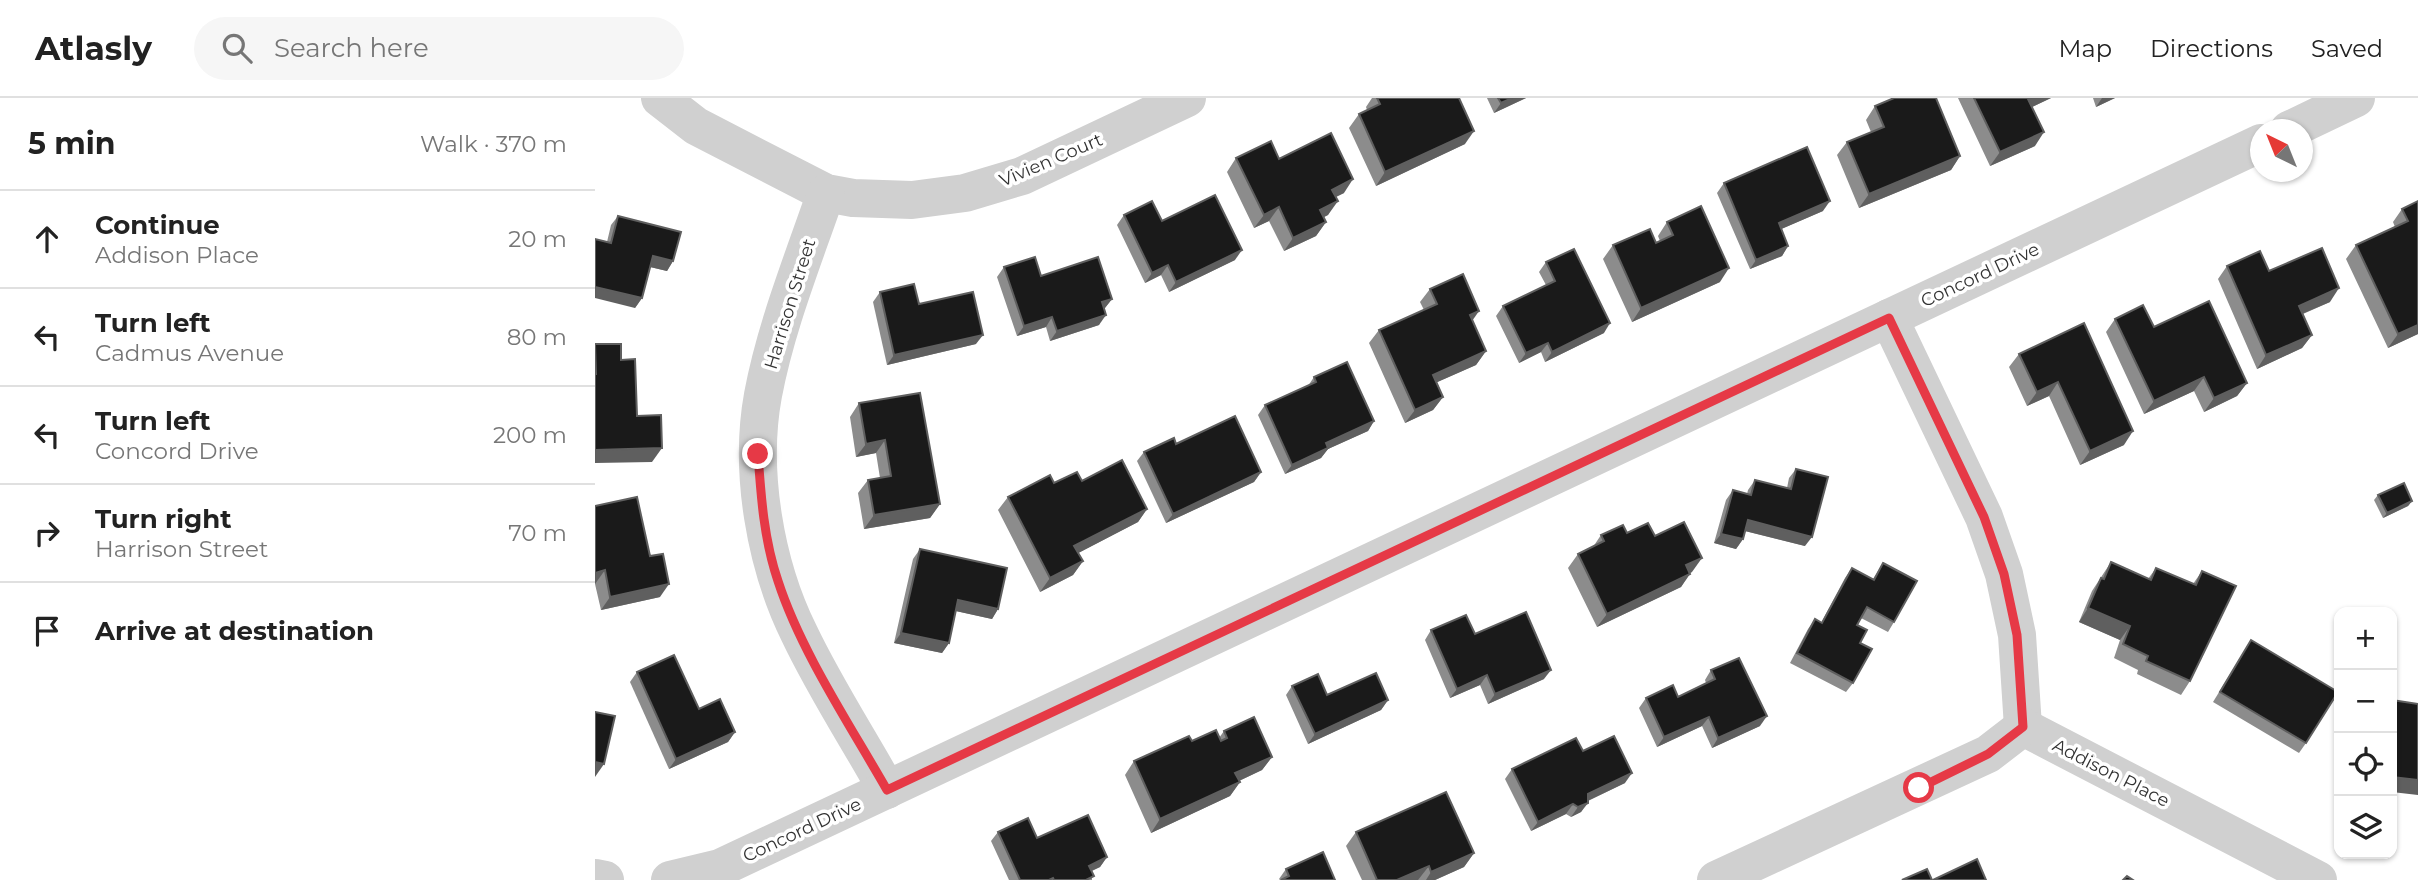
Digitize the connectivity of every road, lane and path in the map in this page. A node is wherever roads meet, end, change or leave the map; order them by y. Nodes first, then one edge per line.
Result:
1 (660, 98) edge
2 (1187, 98) edge
3 (2356, 98) edge
4 (2312, 119) edge
5 (2250, 148) edge
6 (826, 193) junction
7 (1889, 318) junction
8 (2023, 727) junction
9 (887, 790) junction
10 (595, 878) edge
11 (605, 880) edge
12 (670, 880) edge
13 (1716, 880) edge
14 (2318, 880) edge

1 - 6 street
2 - 6 street, Vivien Court
3 - 4 street
5 - 7 street, Concord Drive
6 - 9 street, Harrison Street
7 - 8 street
7 - 9 street, Concord Drive
8 - 13 street
8 - 14 street, Addison Place
9 - 12 street, Concord Drive
10 - 11 street

